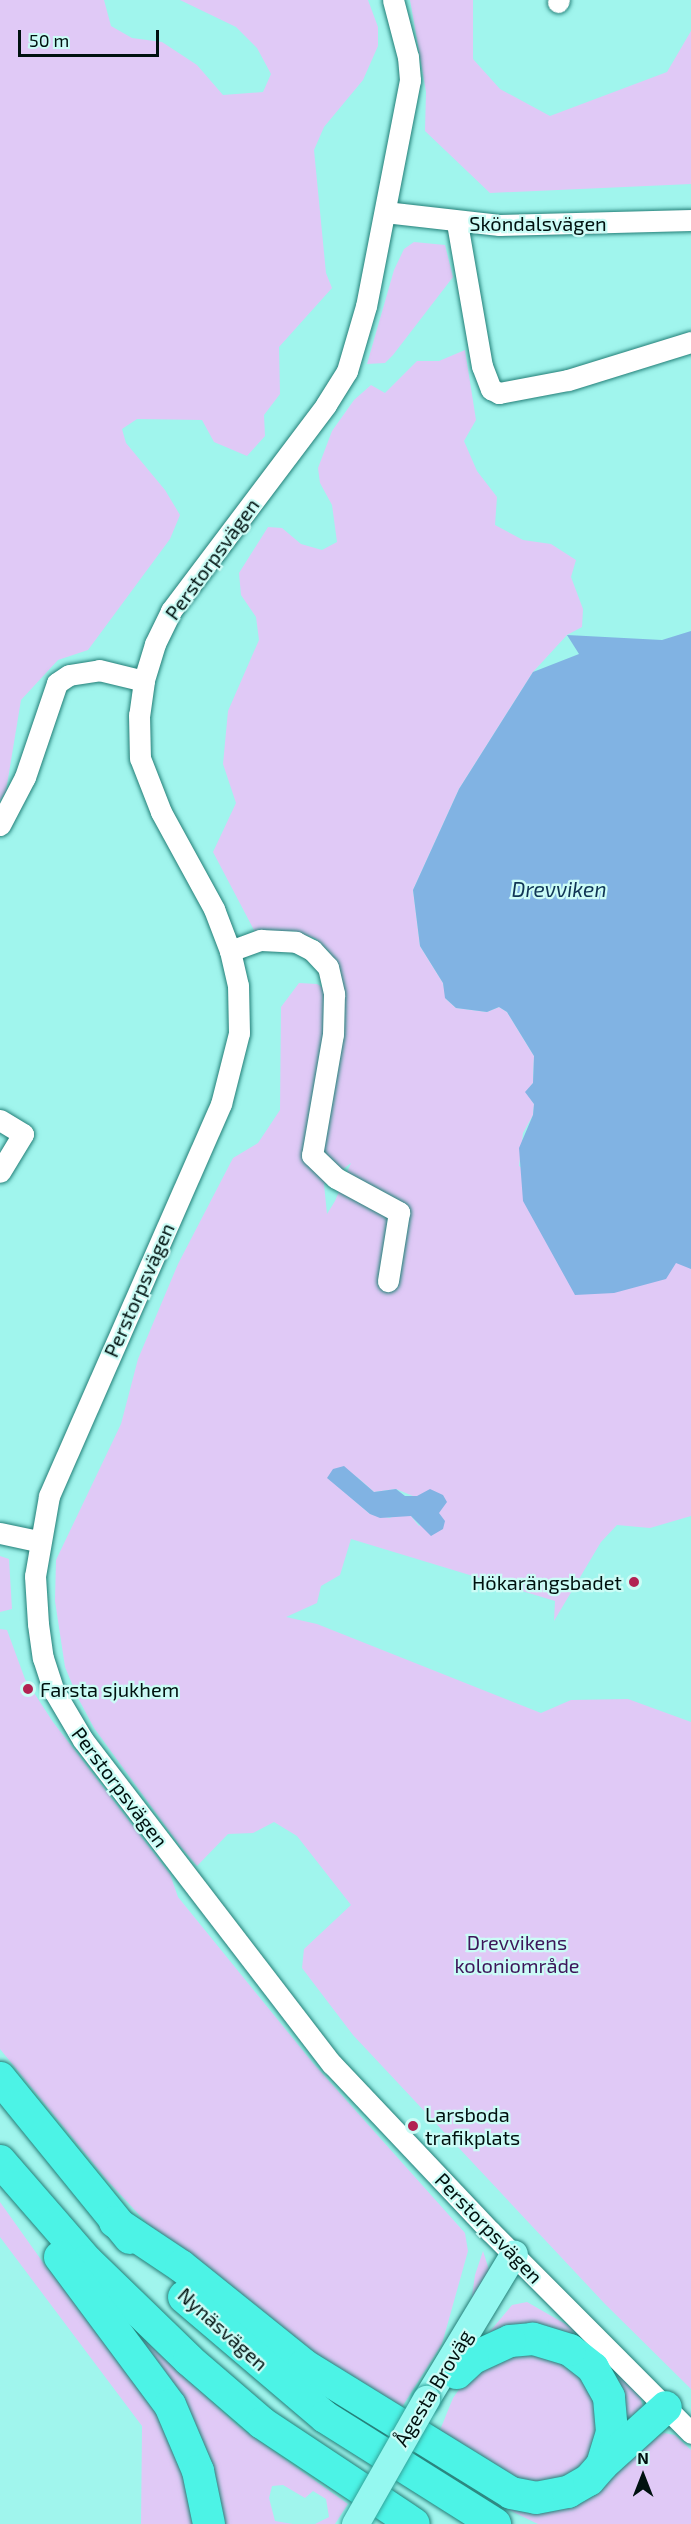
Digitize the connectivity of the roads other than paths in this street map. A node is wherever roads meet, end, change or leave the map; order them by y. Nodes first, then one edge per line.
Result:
1 (393, 0) edge
2 (385, 212) junction
3 (691, 220) edge
4 (457, 223) junction
5 (691, 342) edge
6 (144, 681) junction
7 (0, 825) edge
8 (230, 951) junction
9 (0, 1120) edge
10 (0, 1172) edge
11 (388, 1281) dead end
12 (0, 1533) edge
13 (38, 1541) junction
14 (0, 2078) edge
15 (0, 2161) edge
16 (0, 2177) edge
17 (115, 2222) junction
18 (518, 2258) junction
19 (457, 2373) junction
20 (431, 2403) junction
21 (666, 2407) junction
22 (691, 2433) edge
23 (602, 2465) junction
24 (209, 2524) edge
25 (354, 2524) edge
26 (369, 2524) edge
27 (414, 2524) edge
28 (495, 2524) edge

1 - 2 street, Perstorpsvägen
2 - 4 street, Sköndalsvägen
2 - 6 street, Perstorpsvägen
3 - 4 street, Sköndalsvägen
4 - 5 street
6 - 7 street
6 - 8 street, Perstorpsvägen
8 - 11 street
8 - 13 street, Perstorpsvägen
9 - 10 street
12 - 13 street
13 - 18 street, Perstorpsvägen
14 - 17 highway, Nynäsvägen
15 - 27 highway
16 - 24 highway
17 - 23 highway
17 - 28 highway, Nynäsvägen
18 - 19 main road, Ågesta Broväg
18 - 20 main road, Ågesta Broväg
18 - 21 street, Perstorpsvägen
19 - 20 main road, Ågesta Broväg
19 - 23 highway
20 - 25 main road, Ågesta Broväg, bridge
20 - 26 main road, Ågesta Broväg
21 - 22 street, Perstorpsvägen
21 - 23 highway

